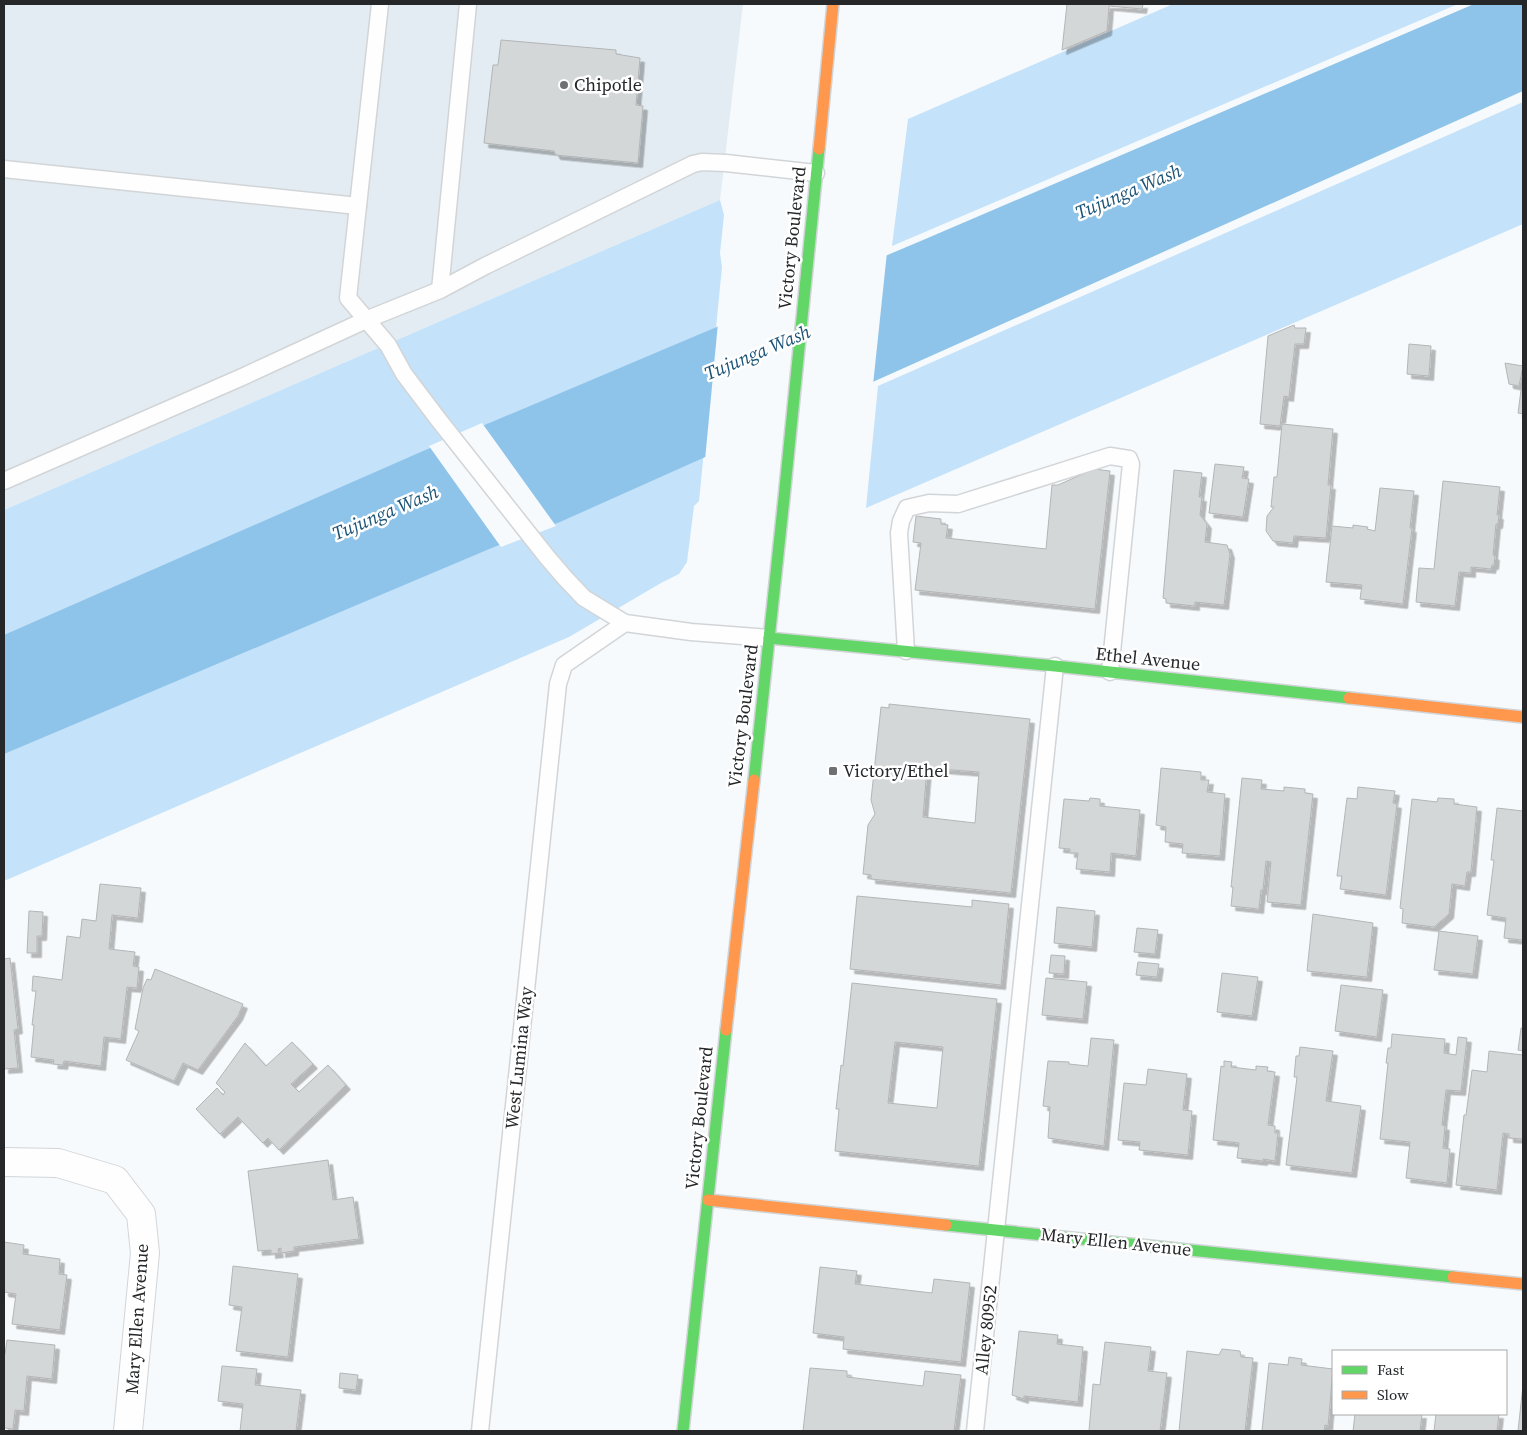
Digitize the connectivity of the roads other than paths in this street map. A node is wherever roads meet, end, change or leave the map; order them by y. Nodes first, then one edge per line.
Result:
1 (380, 4) edge
2 (468, 4) edge
3 (833, 4) edge
4 (4, 169) edge
5 (816, 173) junction
6 (358, 206) junction
7 (440, 290) junction
8 (368, 320) junction
9 (4, 480) edge
10 (625, 623) junction
11 (769, 638) junction
12 (906, 651) junction
13 (1055, 666) junction
14 (1110, 672) junction
15 (1523, 717) edge
16 (4, 1162) edge
17 (708, 1200) junction
18 (997, 1229) junction
19 (1523, 1284) edge
20 (128, 1431) edge
21 (480, 1431) edge
22 (683, 1431) edge
23 (975, 1431) edge

1 - 6 lane
2 - 7 lane
3 - 5 street, Victory Boulevard
4 - 6 lane
5 - 7 lane
5 - 11 street, Victory Boulevard
6 - 8 lane
7 - 8 lane
8 - 9 lane
8 - 10 lane
10 - 11 lane
10 - 21 lane, West Lumina Way
11 - 12 street, Ethel Avenue
11 - 17 street, Victory Boulevard
12 - 13 street, Ethel Avenue
12 - 14 lane
13 - 14 street, Ethel Avenue
13 - 18 lane, Alley 80952
14 - 15 street, Ethel Avenue
16 - 20 street, Mary Ellen Avenue
17 - 18 street, Mary Ellen Avenue
17 - 22 street, Victory Boulevard
18 - 19 street, Mary Ellen Avenue
18 - 23 lane, Alley 80952

